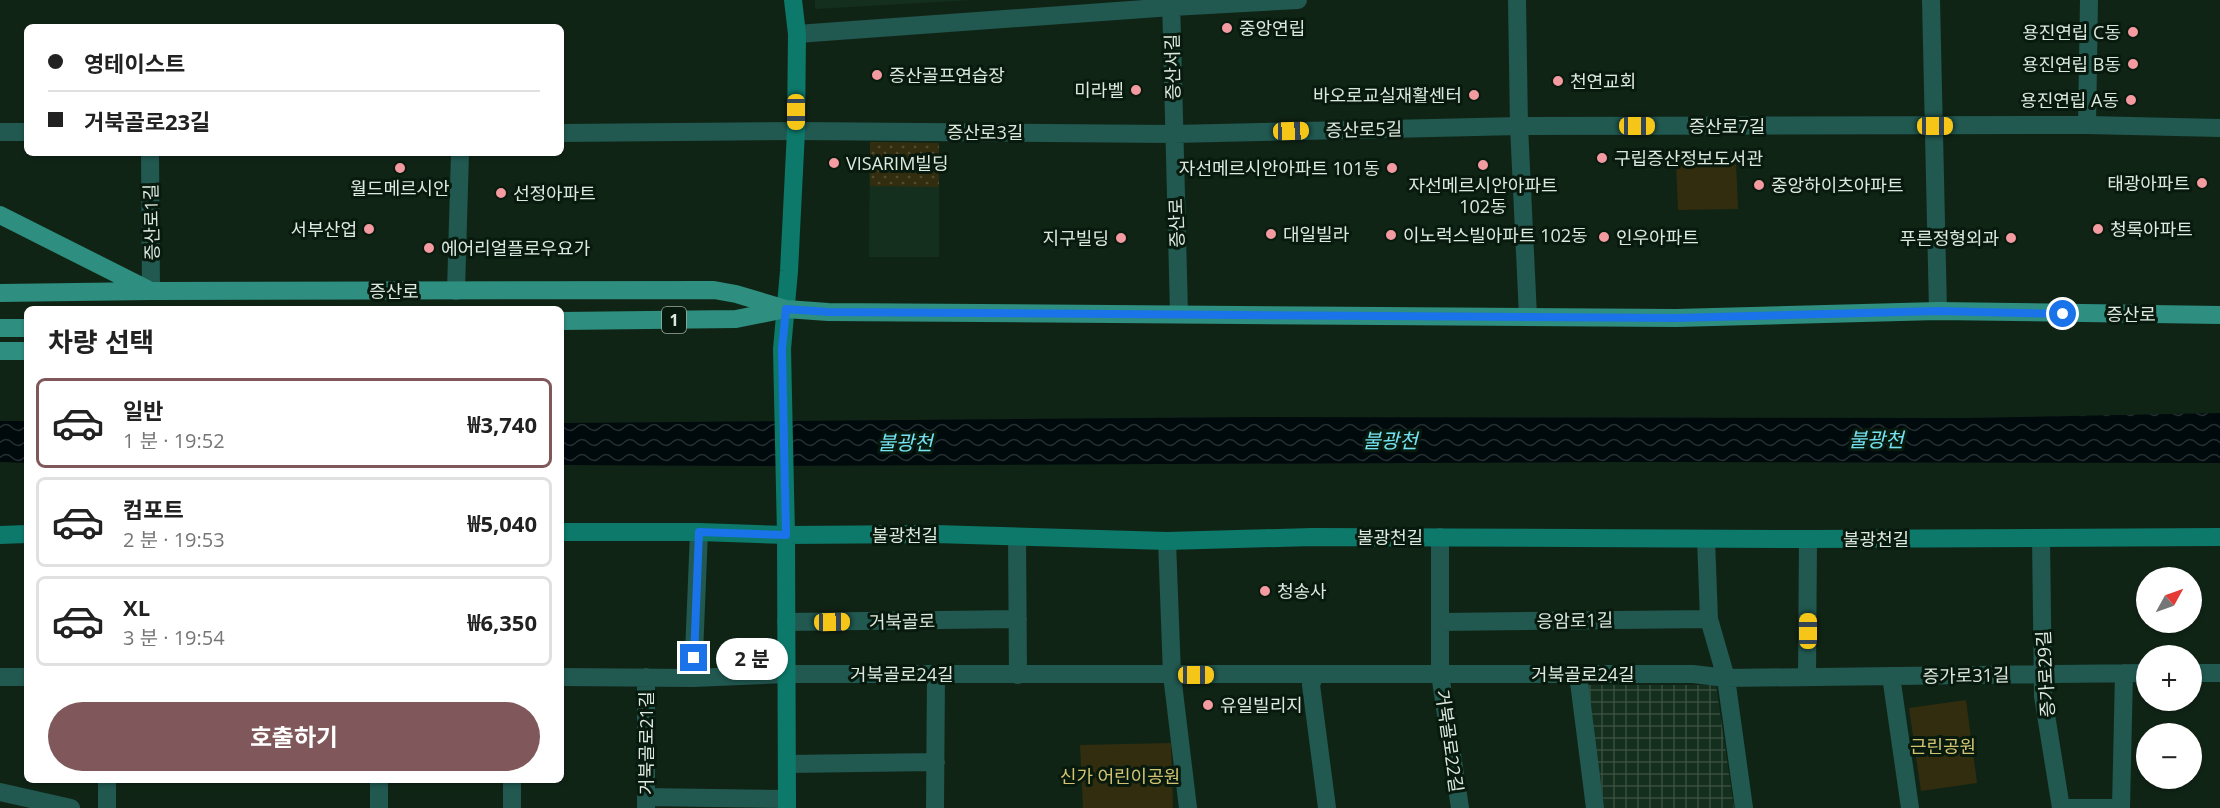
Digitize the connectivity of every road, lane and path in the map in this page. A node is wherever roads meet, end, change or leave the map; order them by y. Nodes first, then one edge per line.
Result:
1 (793, 0) edge
2 (1298, 0) edge
3 (1517, 0) edge
4 (1930, 0) edge
5 (2089, 0) edge
6 (1171, 3) edge
7 (797, 34) junction
8 (2086, 125) junction
9 (1519, 126) junction
10 (1935, 126) junction
11 (2220, 128) edge
12 (796, 131) junction
13 (0, 132) edge
14 (24, 132) edge
15 (564, 133) edge
16 (1173, 134) junction
17 (150, 156) edge
18 (460, 156) edge
19 (0, 215) edge
20 (151, 291) junction
21 (456, 291) junction
22 (0, 293) edge
23 (786, 309) junction
24 (1938, 311) junction
25 (1179, 313) junction
26 (2220, 315) edge
27 (1528, 316) junction
28 (564, 321) edge
29 (0, 328) edge
30 (24, 328) edge
31 (0, 351) edge
32 (24, 351) edge
33 (564, 532) edge
34 (699, 532) junction
35 (24, 534) edge
36 (0, 535) edge
37 (786, 535) junction
38 (1017, 537) junction
39 (1440, 537) junction
40 (2220, 537) edge
41 (2041, 538) junction
42 (1706, 539) junction
43 (1808, 539) junction
44 (1167, 541) junction
45 (1018, 619) junction
46 (1709, 619) junction
47 (786, 622) junction
48 (1440, 622) junction
49 (2136, 673) edge
50 (2202, 673) edge
51 (2220, 673) edge
52 (786, 674) junction
53 (936, 674) junction
54 (1315, 674) junction
55 (1440, 674) junction
56 (1578, 674) junction
57 (2043, 674) junction
58 (2124, 674) junction
59 (1018, 675) junction
60 (1172, 675) junction
61 (1891, 676) junction
62 (0, 677) edge
63 (24, 677) edge
64 (564, 677) edge
65 (1807, 677) junction
66 (646, 678) junction
67 (693, 678) junction
68 (1726, 678) junction
69 (936, 762) junction
70 (787, 764) junction
71 (107, 783) edge
72 (379, 783) edge
73 (512, 783) edge
74 (0, 792) edge
75 (646, 803) edge
76 (787, 803) edge
77 (71, 808) edge
78 (107, 808) edge
79 (379, 808) edge
80 (512, 808) edge
81 (935, 808) edge
82 (1188, 808) edge
83 (1327, 808) edge
84 (1460, 808) edge
85 (1595, 808) edge
86 (1744, 808) edge
87 (1910, 808) edge
88 (2061, 808) edge
89 (2121, 808) edge

1 - 7 street
2 - 6 street
3 - 9 street
4 - 10 street
5 - 8 street
6 - 7 street
6 - 16 street, 증산서길
7 - 12 street
8 - 10 street, 증산로7길
8 - 11 street, 증산로7길
9 - 10 street, 증산로7길
9 - 16 street, 증산로5길
9 - 27 street
10 - 24 street
12 - 15 street, 증산로3길
12 - 16 street, 증산로3길
12 - 23 street
13 - 14 street
16 - 25 street, 증산로
17 - 20 street, 증산로1길
18 - 21 street
19 - 20 main road
20 - 21 main road, 증산로 / 1
20 - 22 main road, 증산로 / 1
21 - 23 main road, 증산로 / 1
23 - 25 main road, 증산로 / 1
23 - 28 main road, 증산로 / 1
23 - 37 street
24 - 26 main road, 증산로 / 1
24 - 27 main road, 증산로 / 1
25 - 27 main road, 증산로 / 1
29 - 30 main road
31 - 32 main road
33 - 34 street, 불광천길
34 - 37 street, 불광천길
34 - 67 street
35 - 36 street
37 - 38 street, 불광천길
37 - 47 street
38 - 44 street, 불광천길
38 - 45 street
39 - 42 street, 불광천길
39 - 44 street, 불광천길
39 - 48 street
40 - 41 street, 불광천길
41 - 43 street, 불광천길
41 - 57 street, 증가로29길
42 - 43 street, 불광천길
42 - 46 street
43 - 65 street
44 - 60 street
45 - 47 street, 거북골로
45 - 59 street
46 - 48 street, 응암로1길
46 - 68 street
47 - 52 street
48 - 55 street
49 - 58 street, 증가로31길
50 - 51 street
52 - 53 street, 거북골로24길
52 - 67 street, 거북골로24길
52 - 70 street
53 - 59 street, 거북골로24길
53 - 69 street
54 - 55 street, 거북골로24길
54 - 60 street, 거북골로24길
54 - 83 street
55 - 56 street, 거북골로24길
55 - 84 street, 거북골로22길
56 - 68 street, 거북골로24길
56 - 85 street
57 - 58 street, 증가로31길
57 - 61 street, 증가로31길
57 - 88 street, 증가로29길
58 - 89 street
59 - 60 street, 거북골로24길
60 - 82 street
61 - 65 street, 증가로31길
61 - 87 street
62 - 63 street
64 - 66 street, 거북골로24길
65 - 68 street, 증가로31길
66 - 67 street, 거북골로24길
66 - 75 street, 거북골로21길
68 - 86 street
69 - 70 street
69 - 81 street
70 - 76 street
71 - 78 street
72 - 79 street
73 - 80 street
74 - 77 street
75 - 76 street
88 - 89 street, 증가로29길

